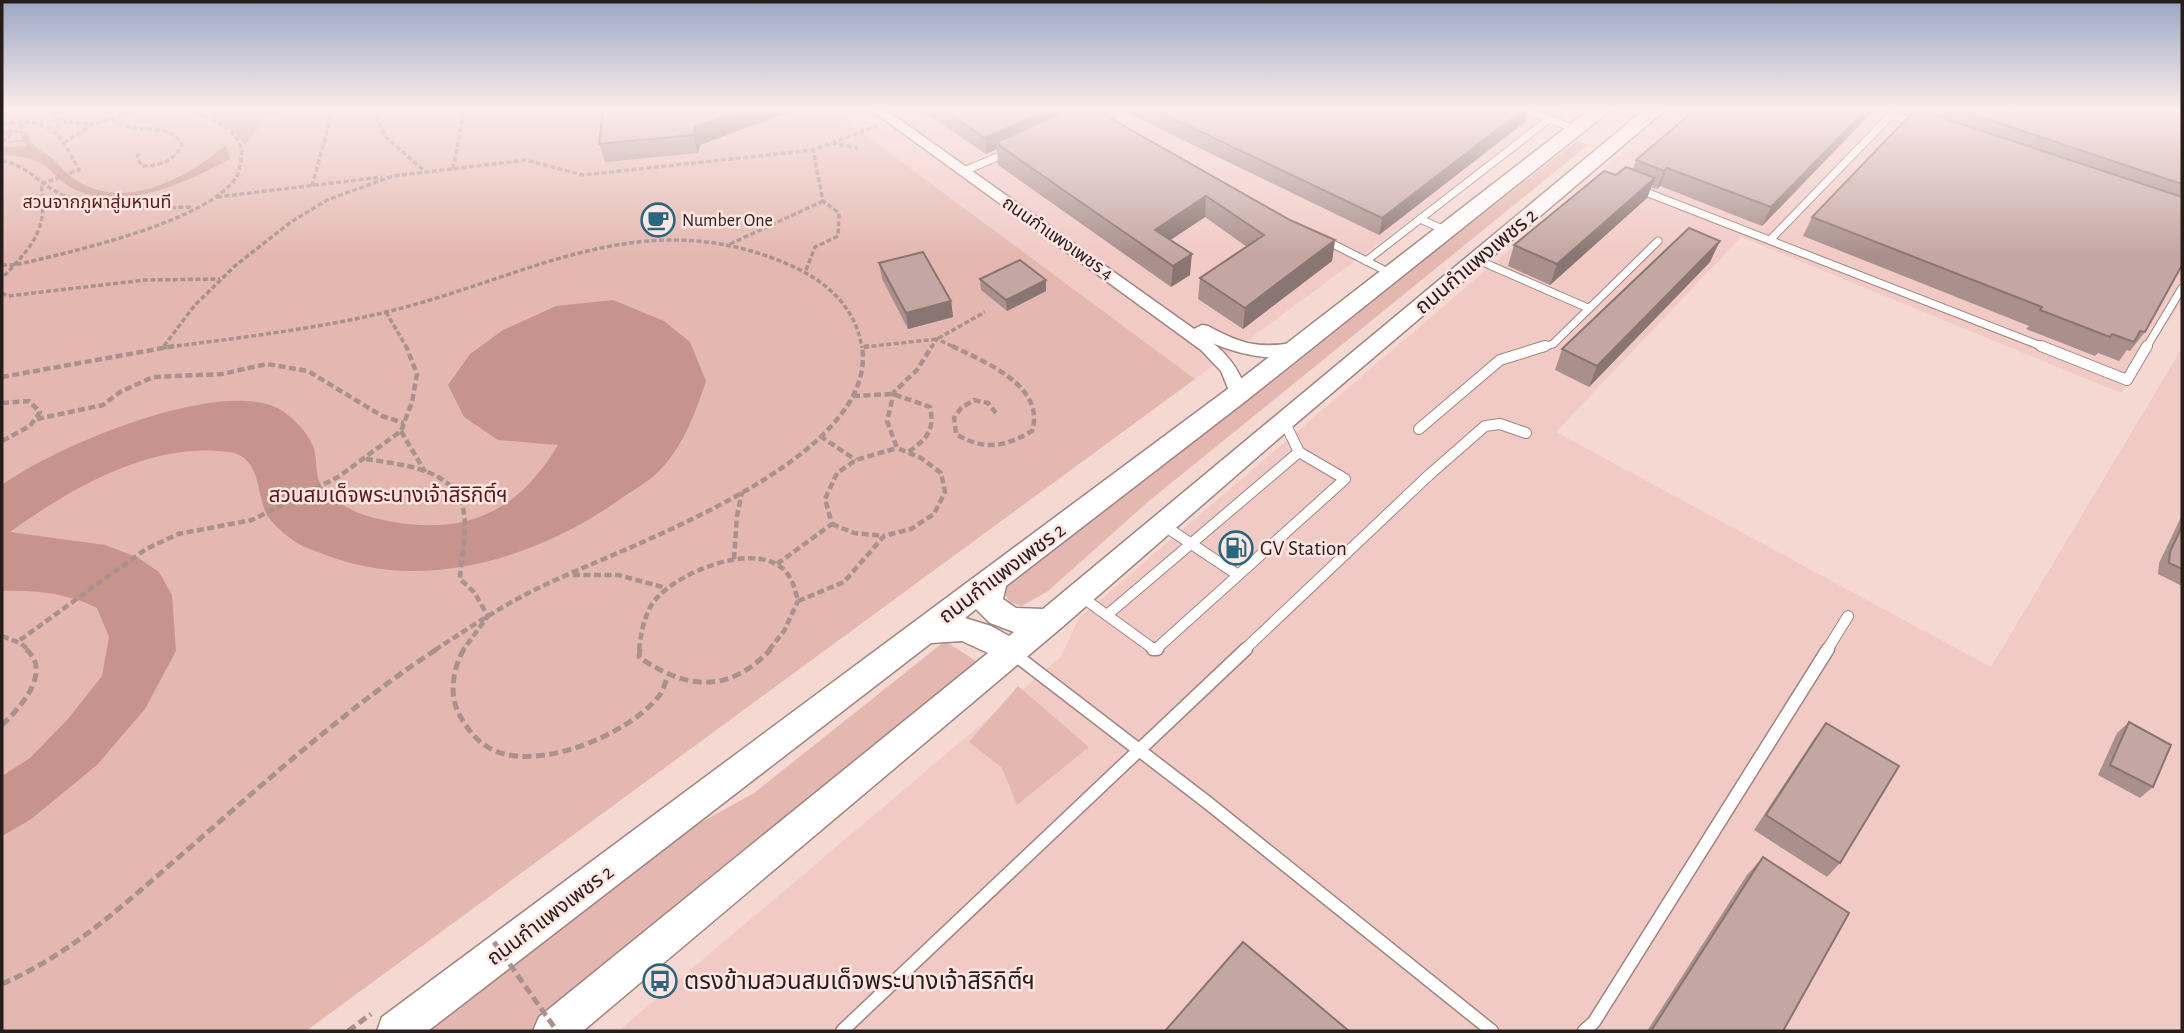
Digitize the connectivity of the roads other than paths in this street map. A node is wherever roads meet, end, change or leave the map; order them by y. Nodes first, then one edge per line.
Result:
1 (943, 157) edge
2 (998, 157) edge
3 (1500, 157) edge
4 (1542, 157) edge
5 (1606, 157) edge
6 (1850, 157) edge
7 (964, 172) junction
8 (1635, 187) edge
9 (1420, 219) junction
10 (1448, 231) junction
11 (1312, 233) edge
12 (1770, 240) junction
13 (1658, 241) dead end
14 (1478, 260) junction
15 (1366, 261) junction
16 (1393, 274) junction
17 (2182, 288) edge
18 (1137, 294) junction
19 (1588, 308) junction
20 (1299, 347) junction
21 (1238, 394) junction
22 (1284, 420) junction
23 (1419, 429) dead end
24 (1526, 433) dead end
25 (1299, 452) junction
26 (1163, 525) junction
27 (1191, 544) junction
28 (1238, 575) junction
29 (992, 581) junction
30 (1079, 595) junction
31 (1107, 615) junction
32 (1848, 616) dead end
33 (1050, 620) junction
34 (924, 633) junction
35 (1011, 652) junction
36 (1137, 750) junction
37 (1474, 1026) edge
38 (396, 1031) edge
39 (555, 1031) edge
40 (842, 1031) edge
41 (1492, 1031) edge
42 (1584, 1031) edge

1 - 7 street, ถนนกำแพงเพชร 4
2 - 7 lane
3 - 9 lane
4 - 10 main road, ถนนกำแพงเพชร 2
5 - 14 main road, ถนนกำแพงเพชร 2
6 - 12 lane
7 - 18 street, ถนนกำแพงเพชร 4
8 - 12 lane
9 - 10 lane
9 - 15 lane
10 - 16 main road, ถนนกำแพงเพชร 2
11 - 15 lane
12 - 17 lane
13 - 19 lane
14 - 19 lane
14 - 22 main road, ถนนกำแพงเพชร 2
15 - 16 lane
16 - 20 main road, ถนนกำแพงเพชร 2
18 - 20 street, ถนนกำแพงเพชร 4
18 - 21 street, ถนนกำแพงเพชร 4
19 - 23 lane
20 - 21 main road, ถนนกำแพงเพชร 2
21 - 29 main road, ถนนกำแพงเพชร 2
22 - 25 lane
22 - 26 main road, ถนนกำแพงเพชร 2
24 - 36 lane
25 - 27 lane
25 - 28 lane
26 - 27 lane
26 - 30 main road, ถนนกำแพงเพชร 2
27 - 28 lane
27 - 31 lane
28 - 31 lane
29 - 33 main road
29 - 34 main road, ถนนกำแพงเพชร 2
30 - 31 lane
30 - 33 main road, ถนนกำแพงเพชร 2
32 - 42 lane
33 - 35 main road, ถนนกำแพงเพชร 2
34 - 35 main road
34 - 38 main road, ถนนกำแพงเพชร 2
35 - 36 lane
35 - 39 main road, ถนนกำแพงเพชร 2
36 - 37 lane
36 - 40 lane
37 - 41 lane

